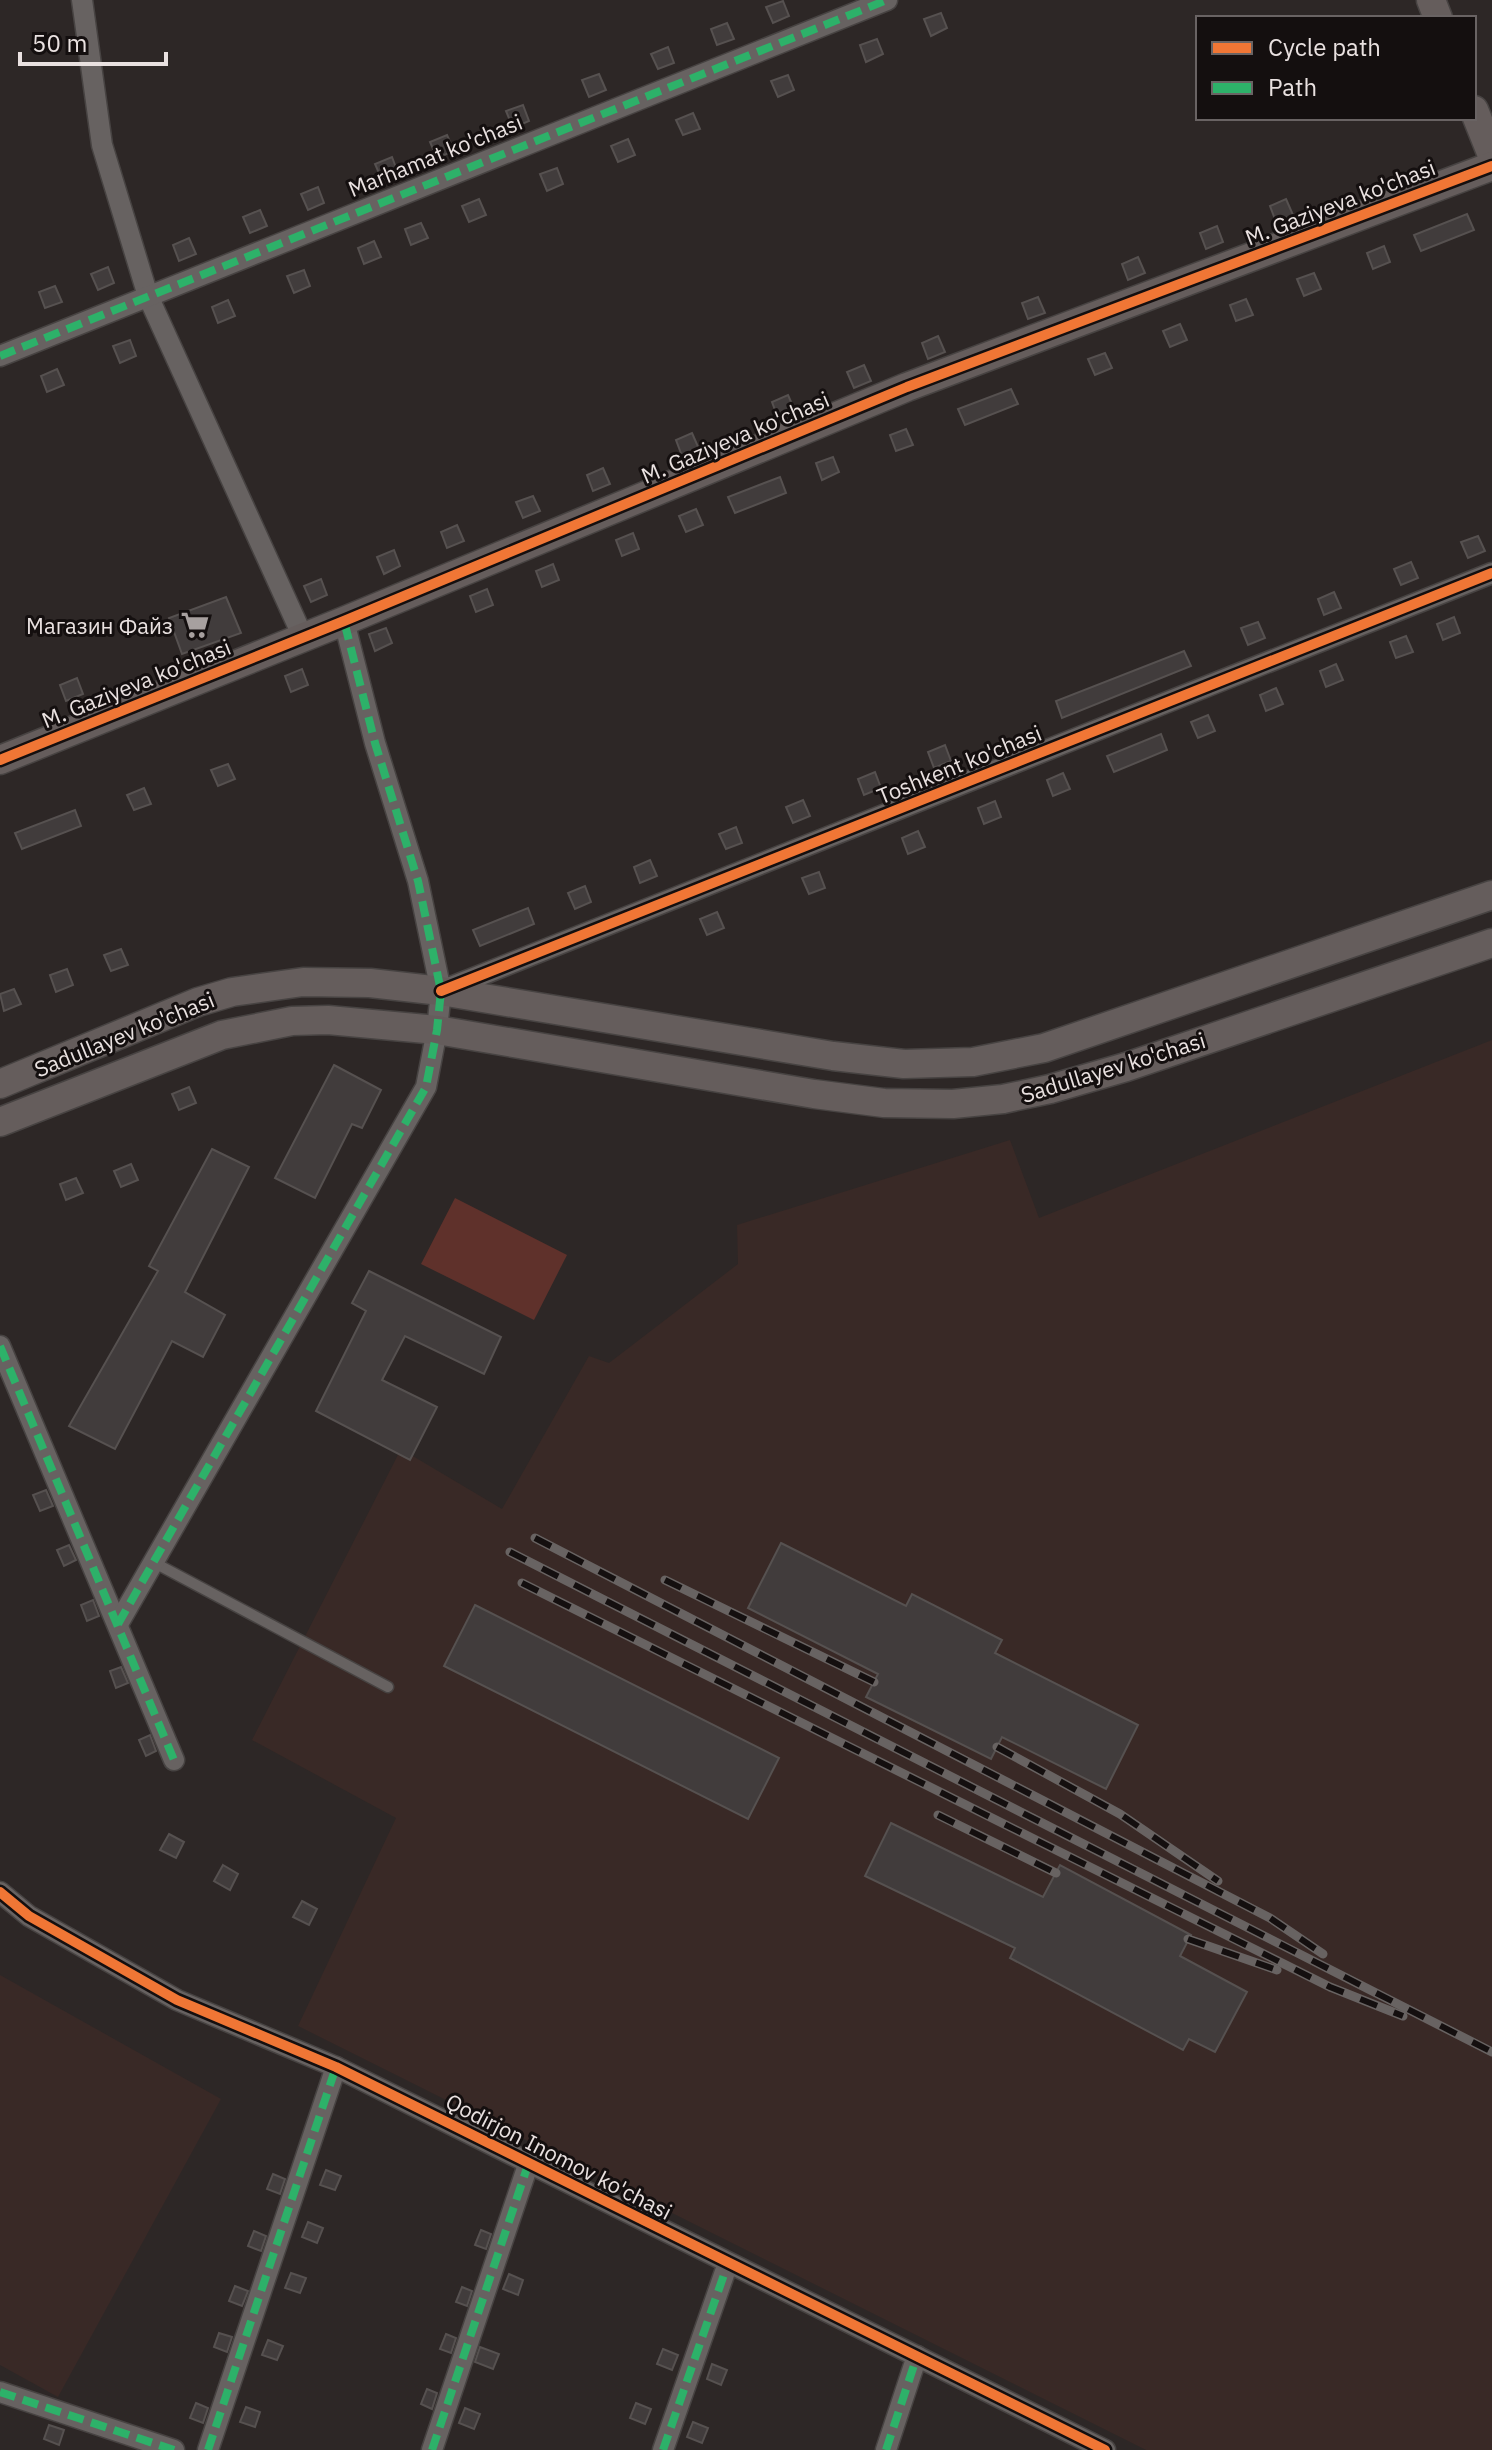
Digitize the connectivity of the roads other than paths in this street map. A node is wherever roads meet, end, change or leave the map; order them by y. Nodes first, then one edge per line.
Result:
1 (82, 0) edge
2 (887, 0) edge
3 (1476, 115) edge
4 (1492, 155) edge
5 (1492, 166) edge
6 (148, 296) junction
7 (0, 356) edge
8 (1492, 573) edge
9 (344, 621) junction
10 (303, 637) junction
11 (0, 760) edge
12 (1492, 895) edge
13 (1492, 943) edge
14 (441, 991) junction
15 (437, 1030) junction
16 (0, 1084) edge
17 (0, 1122) edge
18 (0, 1346) edge
19 (153, 1562) junction
20 (118, 1624) junction
21 (388, 1687) dead end
22 (174, 1760) dead end
23 (0, 1892) edge
24 (336, 2067) junction
25 (529, 2162) junction
26 (728, 2263) junction
27 (917, 2356) junction
28 (0, 2392) edge
29 (174, 2450) edge
30 (208, 2450) edge
31 (432, 2450) edge
32 (663, 2450) edge
33 (886, 2450) edge
34 (1105, 2450) edge

1 - 6 street
2 - 6 street, Marhamat ko'chasi
3 - 4 main road
5 - 9 main road, M. Gaziyeva ko'chasi
6 - 7 street, Marhamat ko'chasi
6 - 10 street
8 - 14 street, Toshkent ko'chasi
9 - 10 main road, M. Gaziyeva ko'chasi
9 - 14 street
10 - 11 main road, M. Gaziyeva ko'chasi
12 - 14 main road, Sadullayev ko'chasi
13 - 15 main road, Sadullayev ko'chasi
14 - 15 street
14 - 16 main road, Sadullayev ko'chasi
15 - 17 main road, Sadullayev ko'chasi
15 - 19 street
18 - 20 street
19 - 20 street
19 - 21 lane
20 - 22 street
23 - 24 street, Qodirjon Inomov ko'chasi
24 - 25 street, Qodirjon Inomov ko'chasi
24 - 30 street
25 - 26 street, Qodirjon Inomov ko'chasi
25 - 31 street
26 - 27 street, Qodirjon Inomov ko'chasi
26 - 32 street
27 - 33 street
27 - 34 street, Qodirjon Inomov ko'chasi
28 - 29 street

